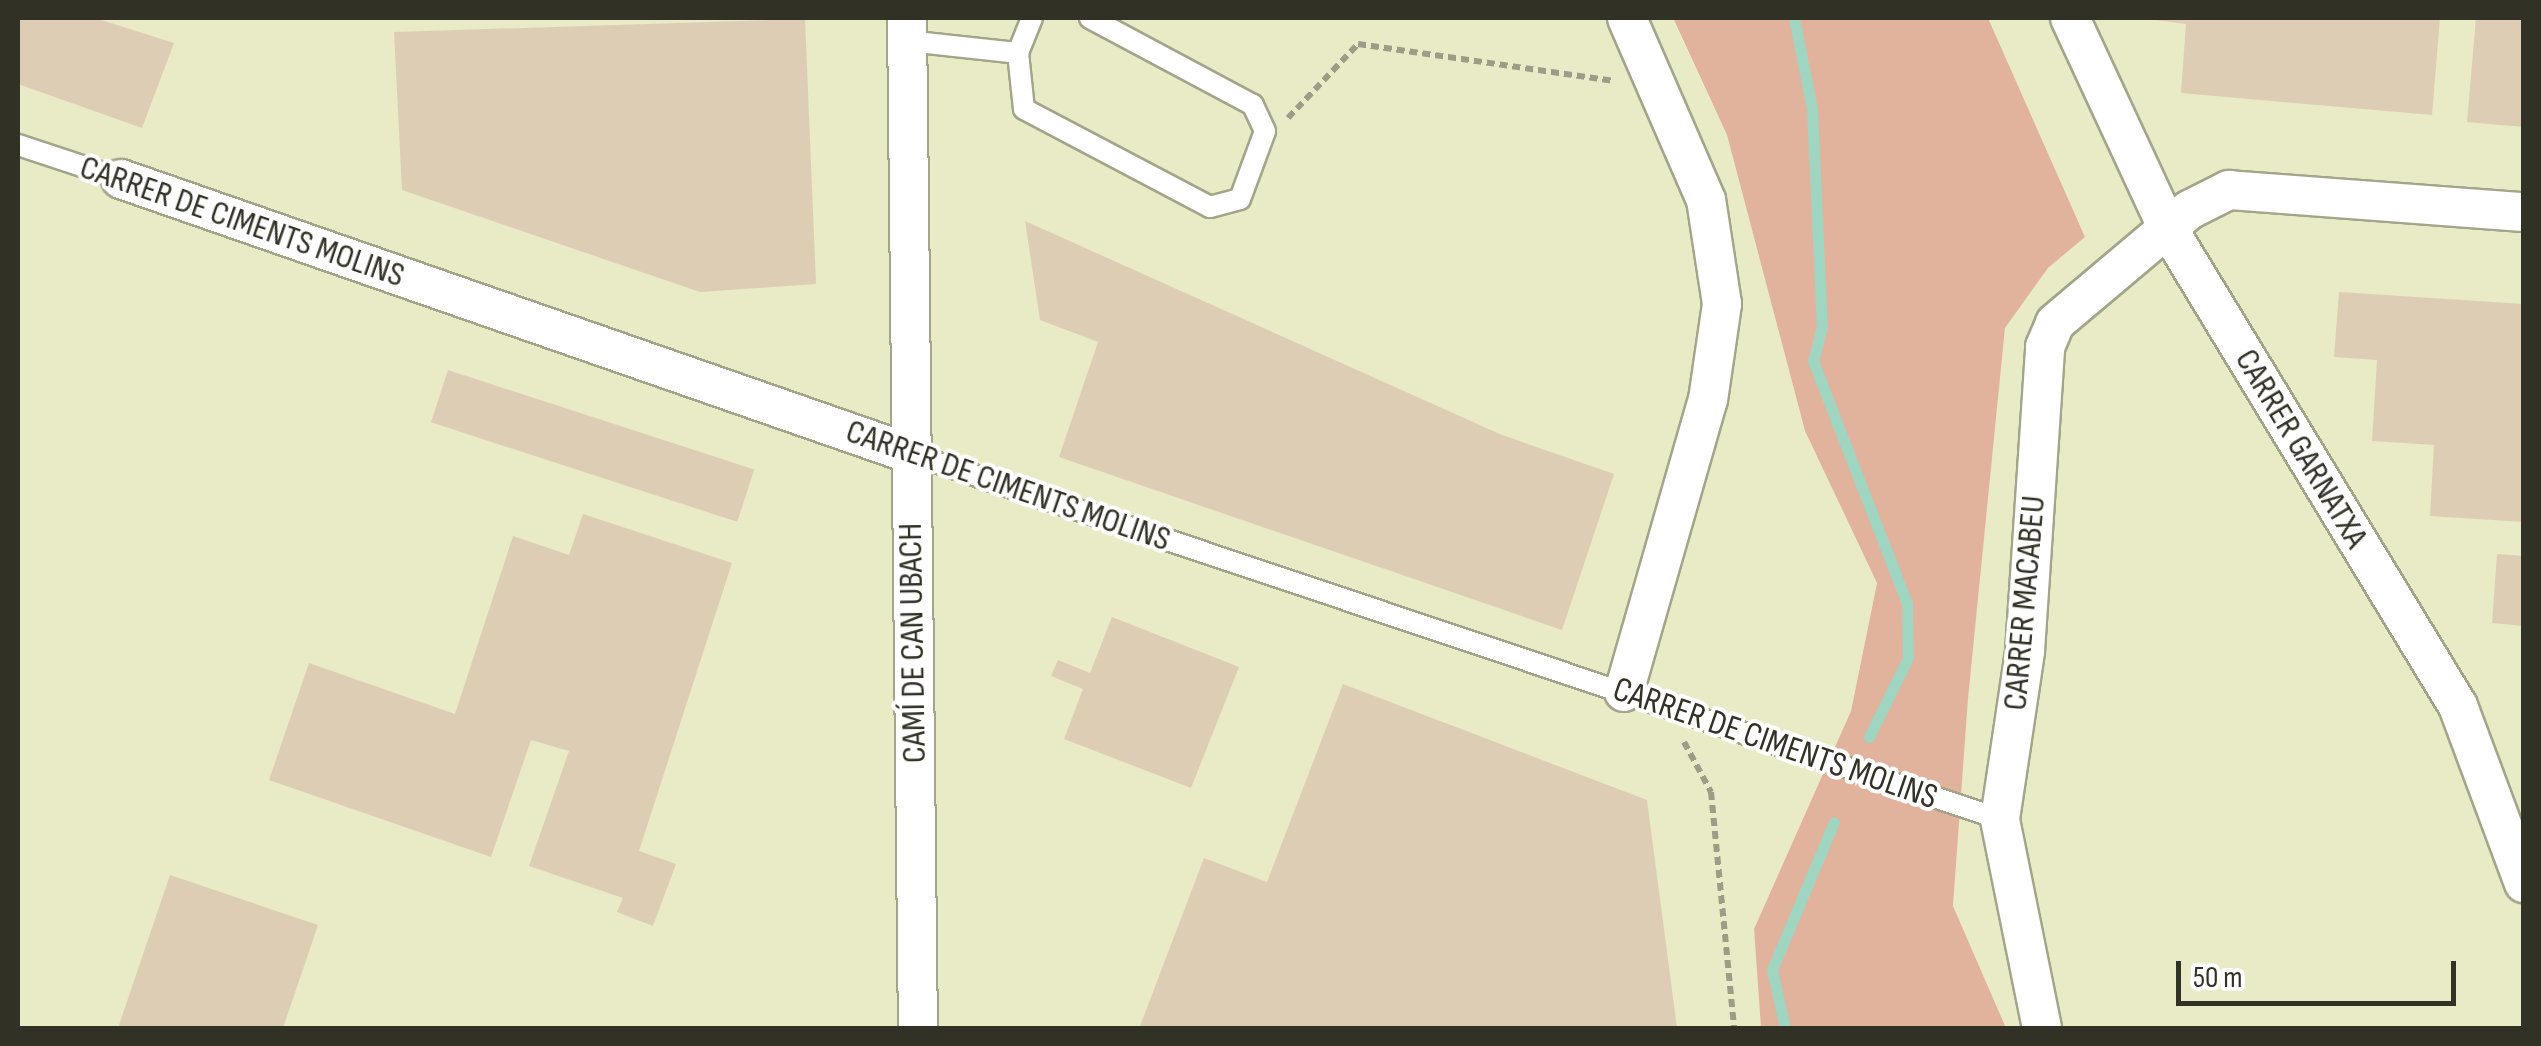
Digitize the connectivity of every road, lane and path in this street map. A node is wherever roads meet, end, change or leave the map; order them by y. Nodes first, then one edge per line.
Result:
1 (1032, 18) edge
2 (1090, 18) edge
3 (1627, 18) edge
4 (2070, 18) edge
5 (906, 29) edge
6 (1018, 53) junction
7 (1650, 71) junction
8 (1266, 131) junction
9 (18, 145) edge
10 (121, 179) joint
11 (2524, 212) edge
12 (2167, 227) junction
13 (911, 454) junction
14 (1624, 692) junction
15 (1664, 706) junction
16 (2000, 819) junction
17 (2524, 883) edge
18 (918, 1028) edge
19 (1734, 1028) edge
20 (2042, 1028) edge

1 - 6 lane
2 - 8 lane
3 - 7 street
4 - 12 street, CARRER GARNATXA
5 - 6 lane
5 - 13 street, CAMÍ DE CAN UBACH
6 - 8 lane
7 - 8 path
7 - 14 street
9 - 10 lane, CARRER DE CIMENTS MOLINS
10 - 13 street, CARRER DE CIMENTS MOLINS
11 - 12 street, CARRER MACABEU
12 - 16 street, CARRER MACABEU
12 - 17 street, CARRER GARNATXA
13 - 14 lane, CARRER DE CIMENTS MOLINS
13 - 18 street, CAMÍ DE CAN UBACH
14 - 15 lane, CARRER DE CIMENTS MOLINS
15 - 16 lane, CARRER DE CIMENTS MOLINS
15 - 19 path
16 - 20 street, CARRER MACABEU

